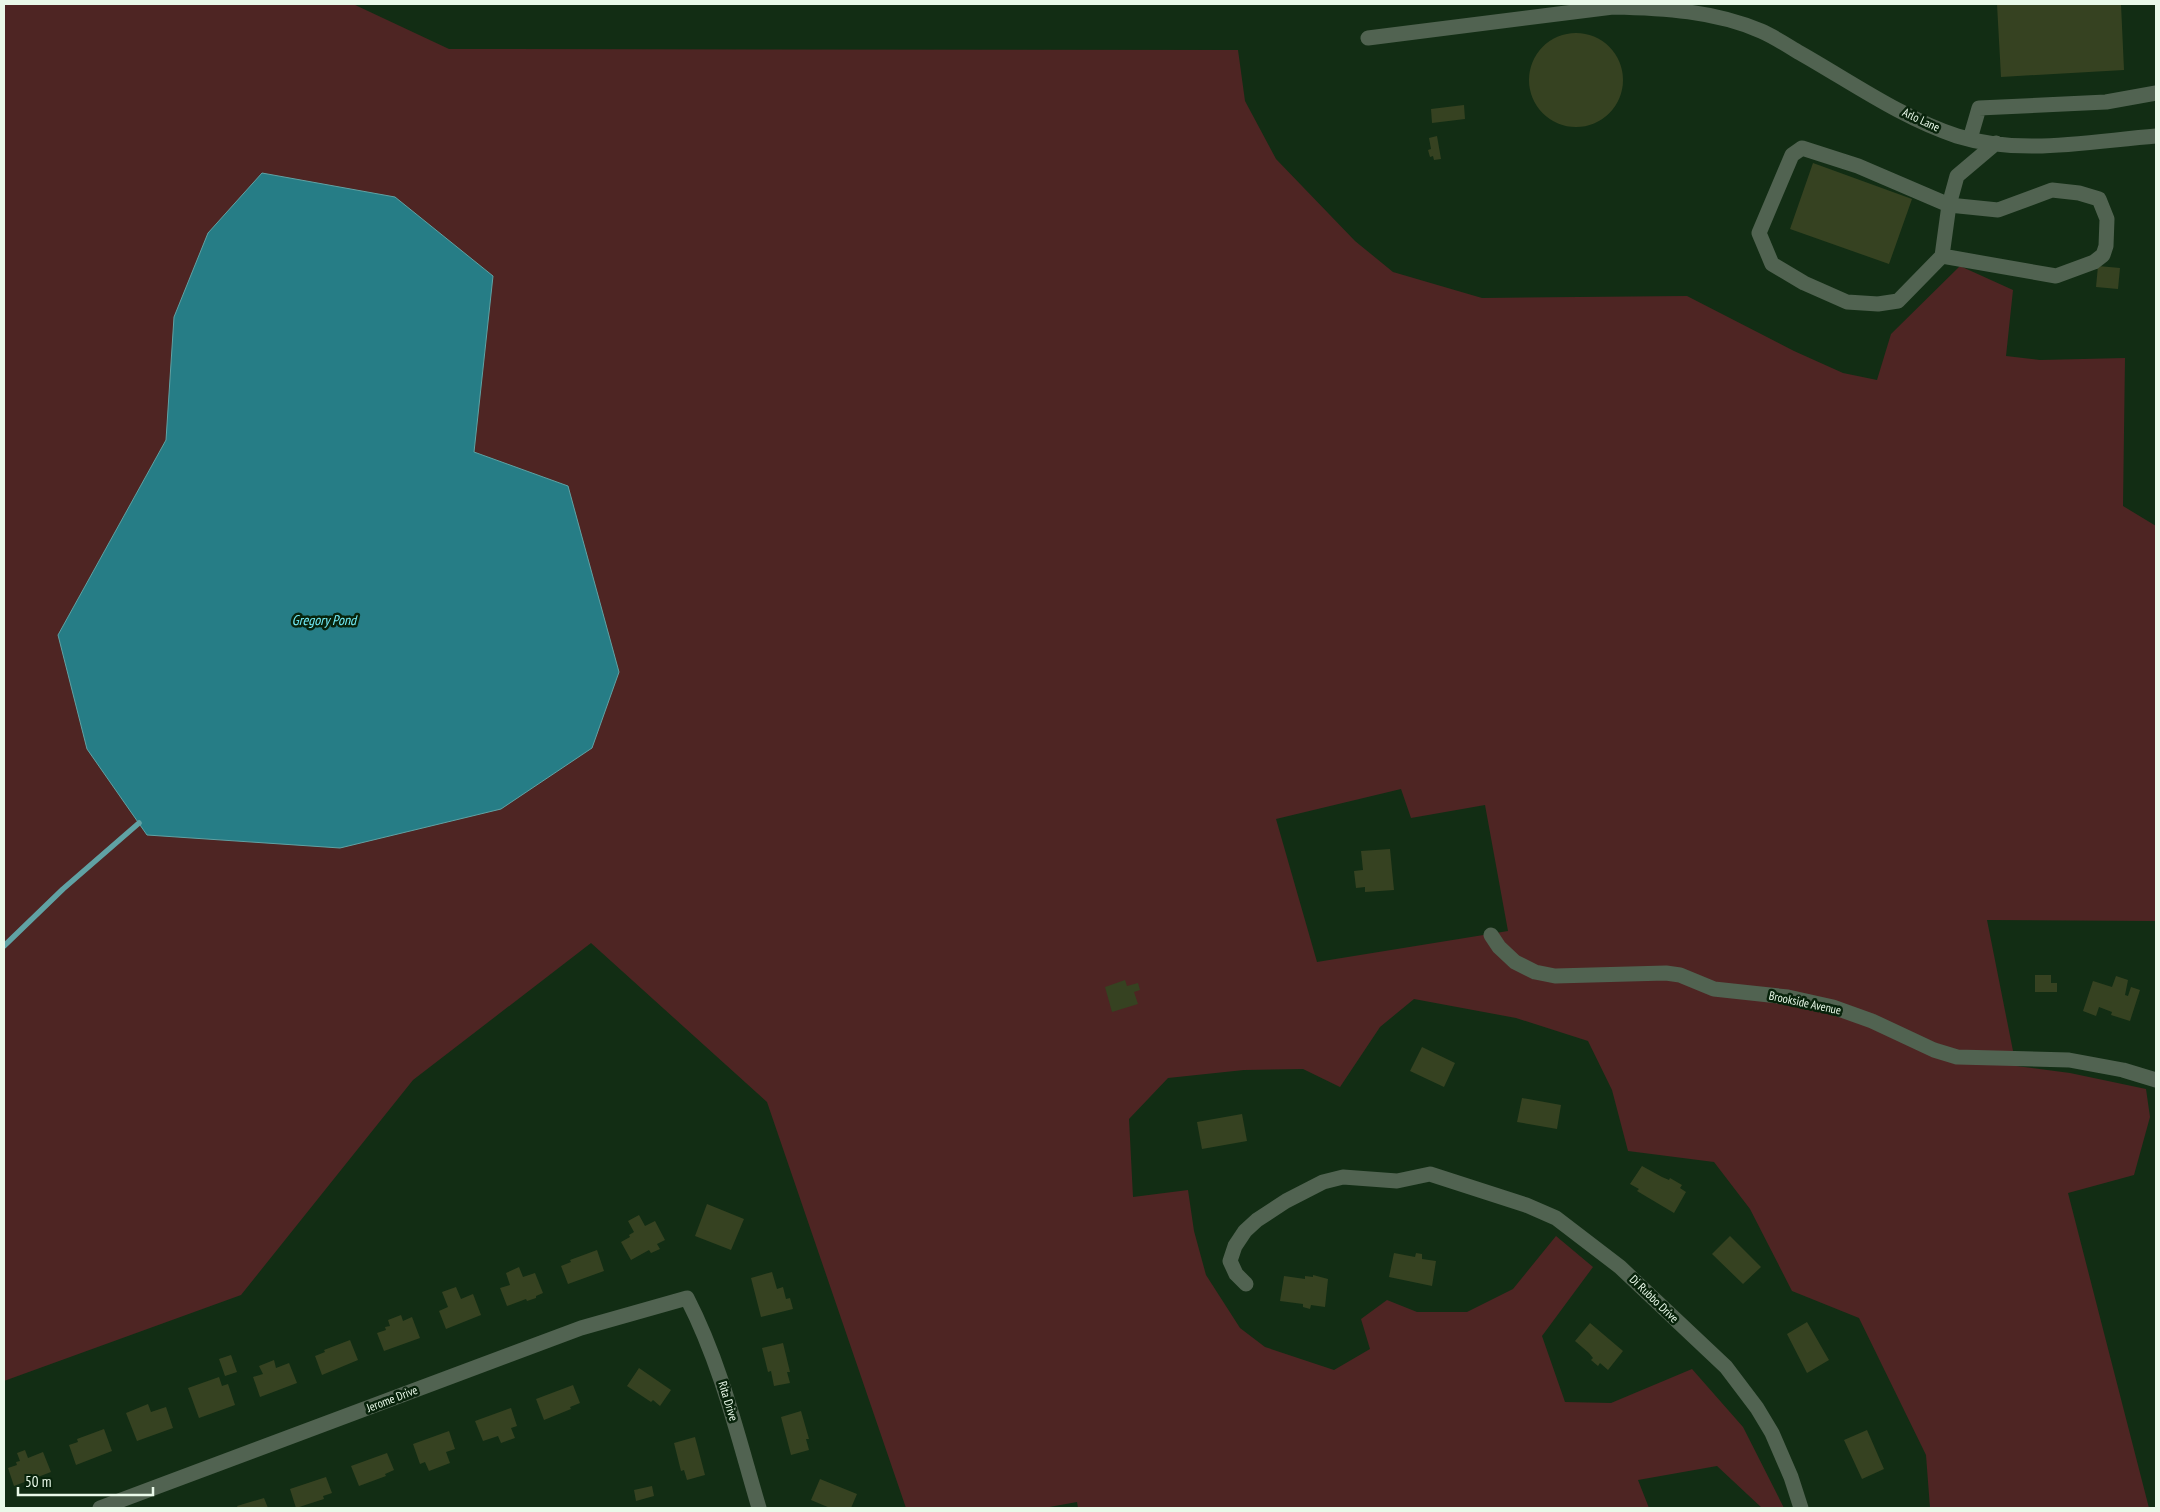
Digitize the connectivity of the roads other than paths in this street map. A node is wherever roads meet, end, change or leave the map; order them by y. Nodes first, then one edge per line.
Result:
1 (1368, 38) dead end
2 (2156, 93) edge
3 (2156, 136) edge
4 (1970, 139) junction
5 (1996, 143) junction
6 (1949, 205) junction
7 (1942, 256) junction
8 (1491, 935) dead end
9 (2156, 1080) edge
10 (1246, 1284) dead end
11 (687, 1298) joint
12 (100, 1508) edge
13 (759, 1508) edge
14 (1801, 1508) edge

1 - 4 street, Arlo Lane
2 - 4 street
3 - 5 street, Arlo Lane
4 - 5 street, Arlo Lane
5 - 6 street
6 - 7 street
6 - 7 street
6 - 7 street
8 - 9 street, Brookside Avenue
10 - 14 street, Di Rubbo Drive
11 - 12 street, Jerome Drive
11 - 13 street, Rita Drive

